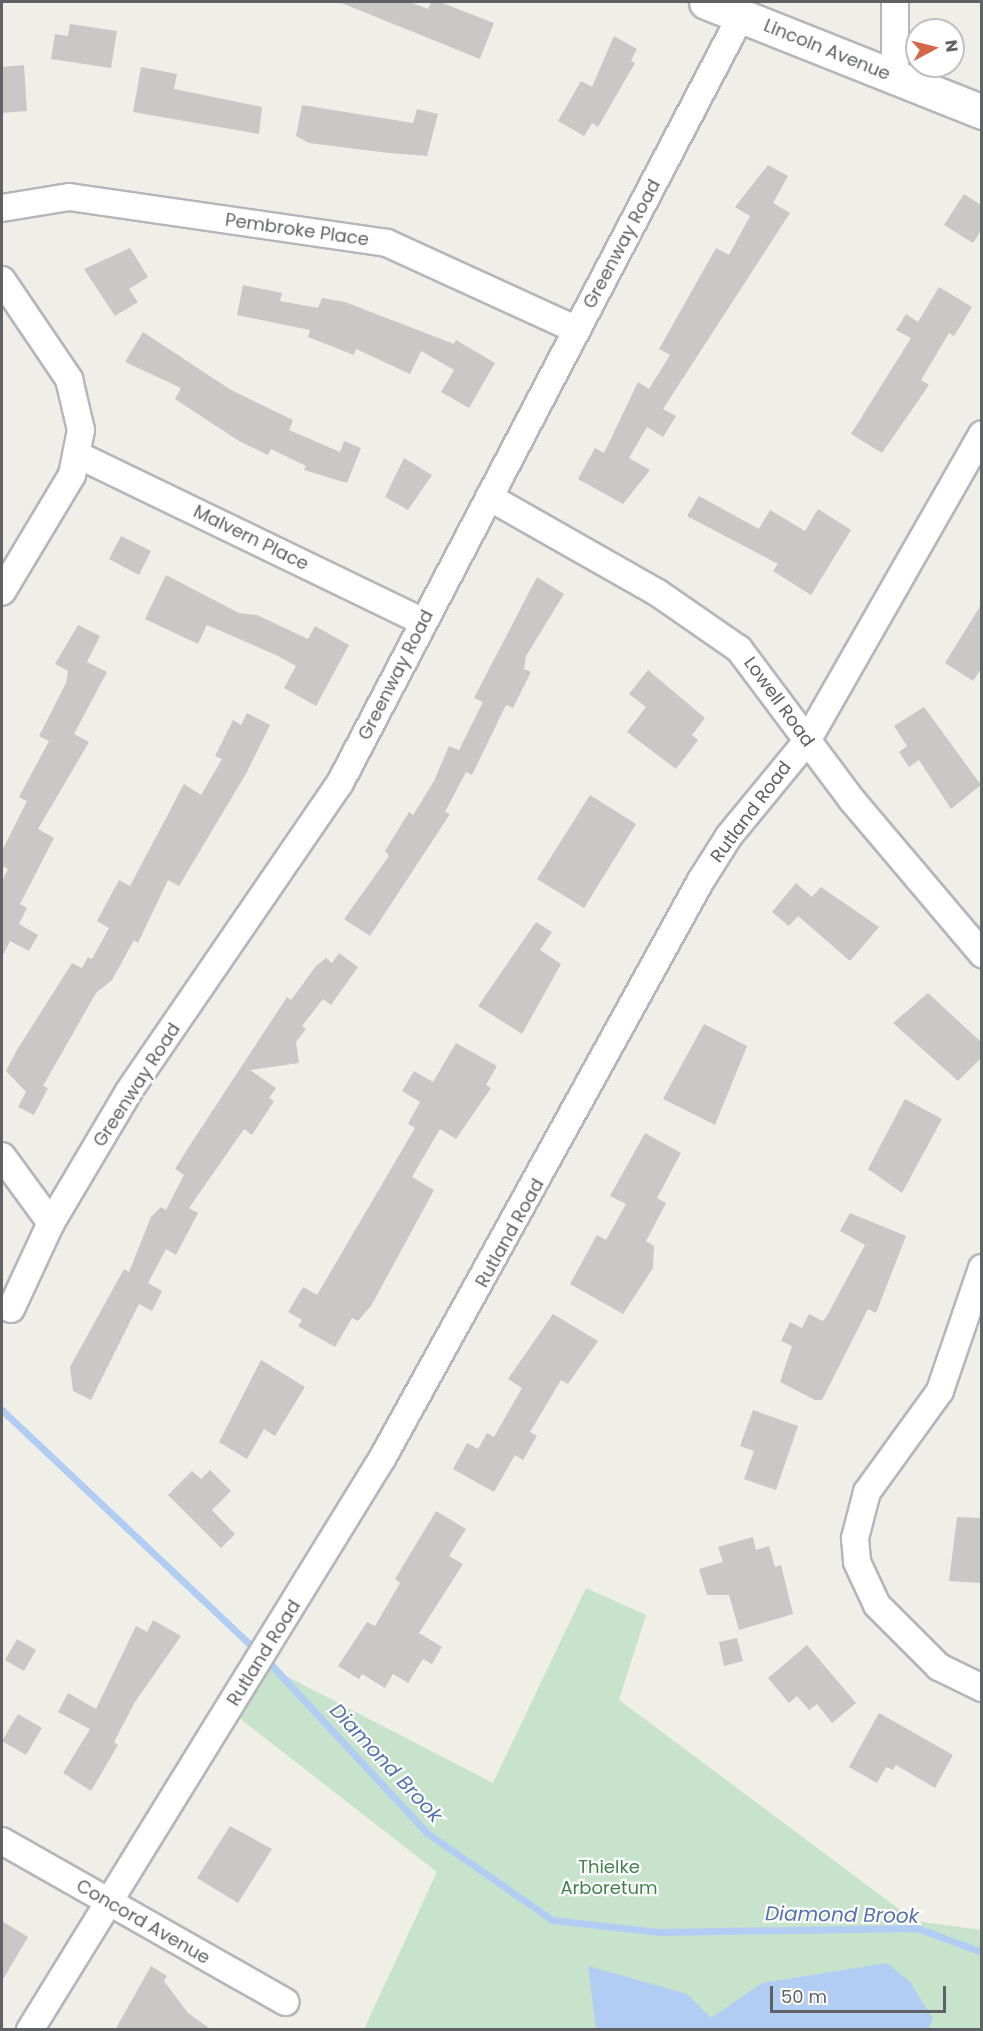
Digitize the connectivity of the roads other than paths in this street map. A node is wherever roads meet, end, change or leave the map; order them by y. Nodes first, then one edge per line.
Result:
1 (706, 2) edge
2 (895, 2) edge
3 (741, 16) junction
4 (895, 77) junction
5 (981, 112) edge
6 (2, 208) edge
7 (2, 280) edge
8 (577, 330) junction
9 (981, 434) edge
10 (78, 454) junction
11 (489, 497) junction
12 (2, 592) edge
13 (424, 622) junction
14 (807, 741) junction
15 (981, 954) edge
16 (2, 1156) edge
17 (51, 1223) junction
18 (981, 1268) edge
19 (11, 1309) dead end
20 (981, 1688) edge
21 (2, 1841) edge
22 (109, 1903) junction
23 (285, 2002) dead end
24 (30, 2030) edge

1 - 3 main road, Lincoln Avenue
2 - 4 street
3 - 4 main road, Lincoln Avenue
3 - 8 street, Greenway Road
4 - 5 main road, Lincoln Avenue
6 - 8 street, Pembroke Place
7 - 10 street
8 - 11 street, Greenway Road
9 - 14 street, Rutland Road
10 - 12 street
10 - 13 street, Malvern Place
11 - 13 street, Greenway Road
11 - 14 street, Lowell Road
13 - 17 street, Greenway Road
14 - 15 street, Lowell Road
14 - 22 street, Rutland Road
16 - 17 street
17 - 19 street, Greenway Road
18 - 20 street
21 - 22 street, Concord Avenue
22 - 23 street, Concord Avenue
22 - 24 street, Rutland Road

